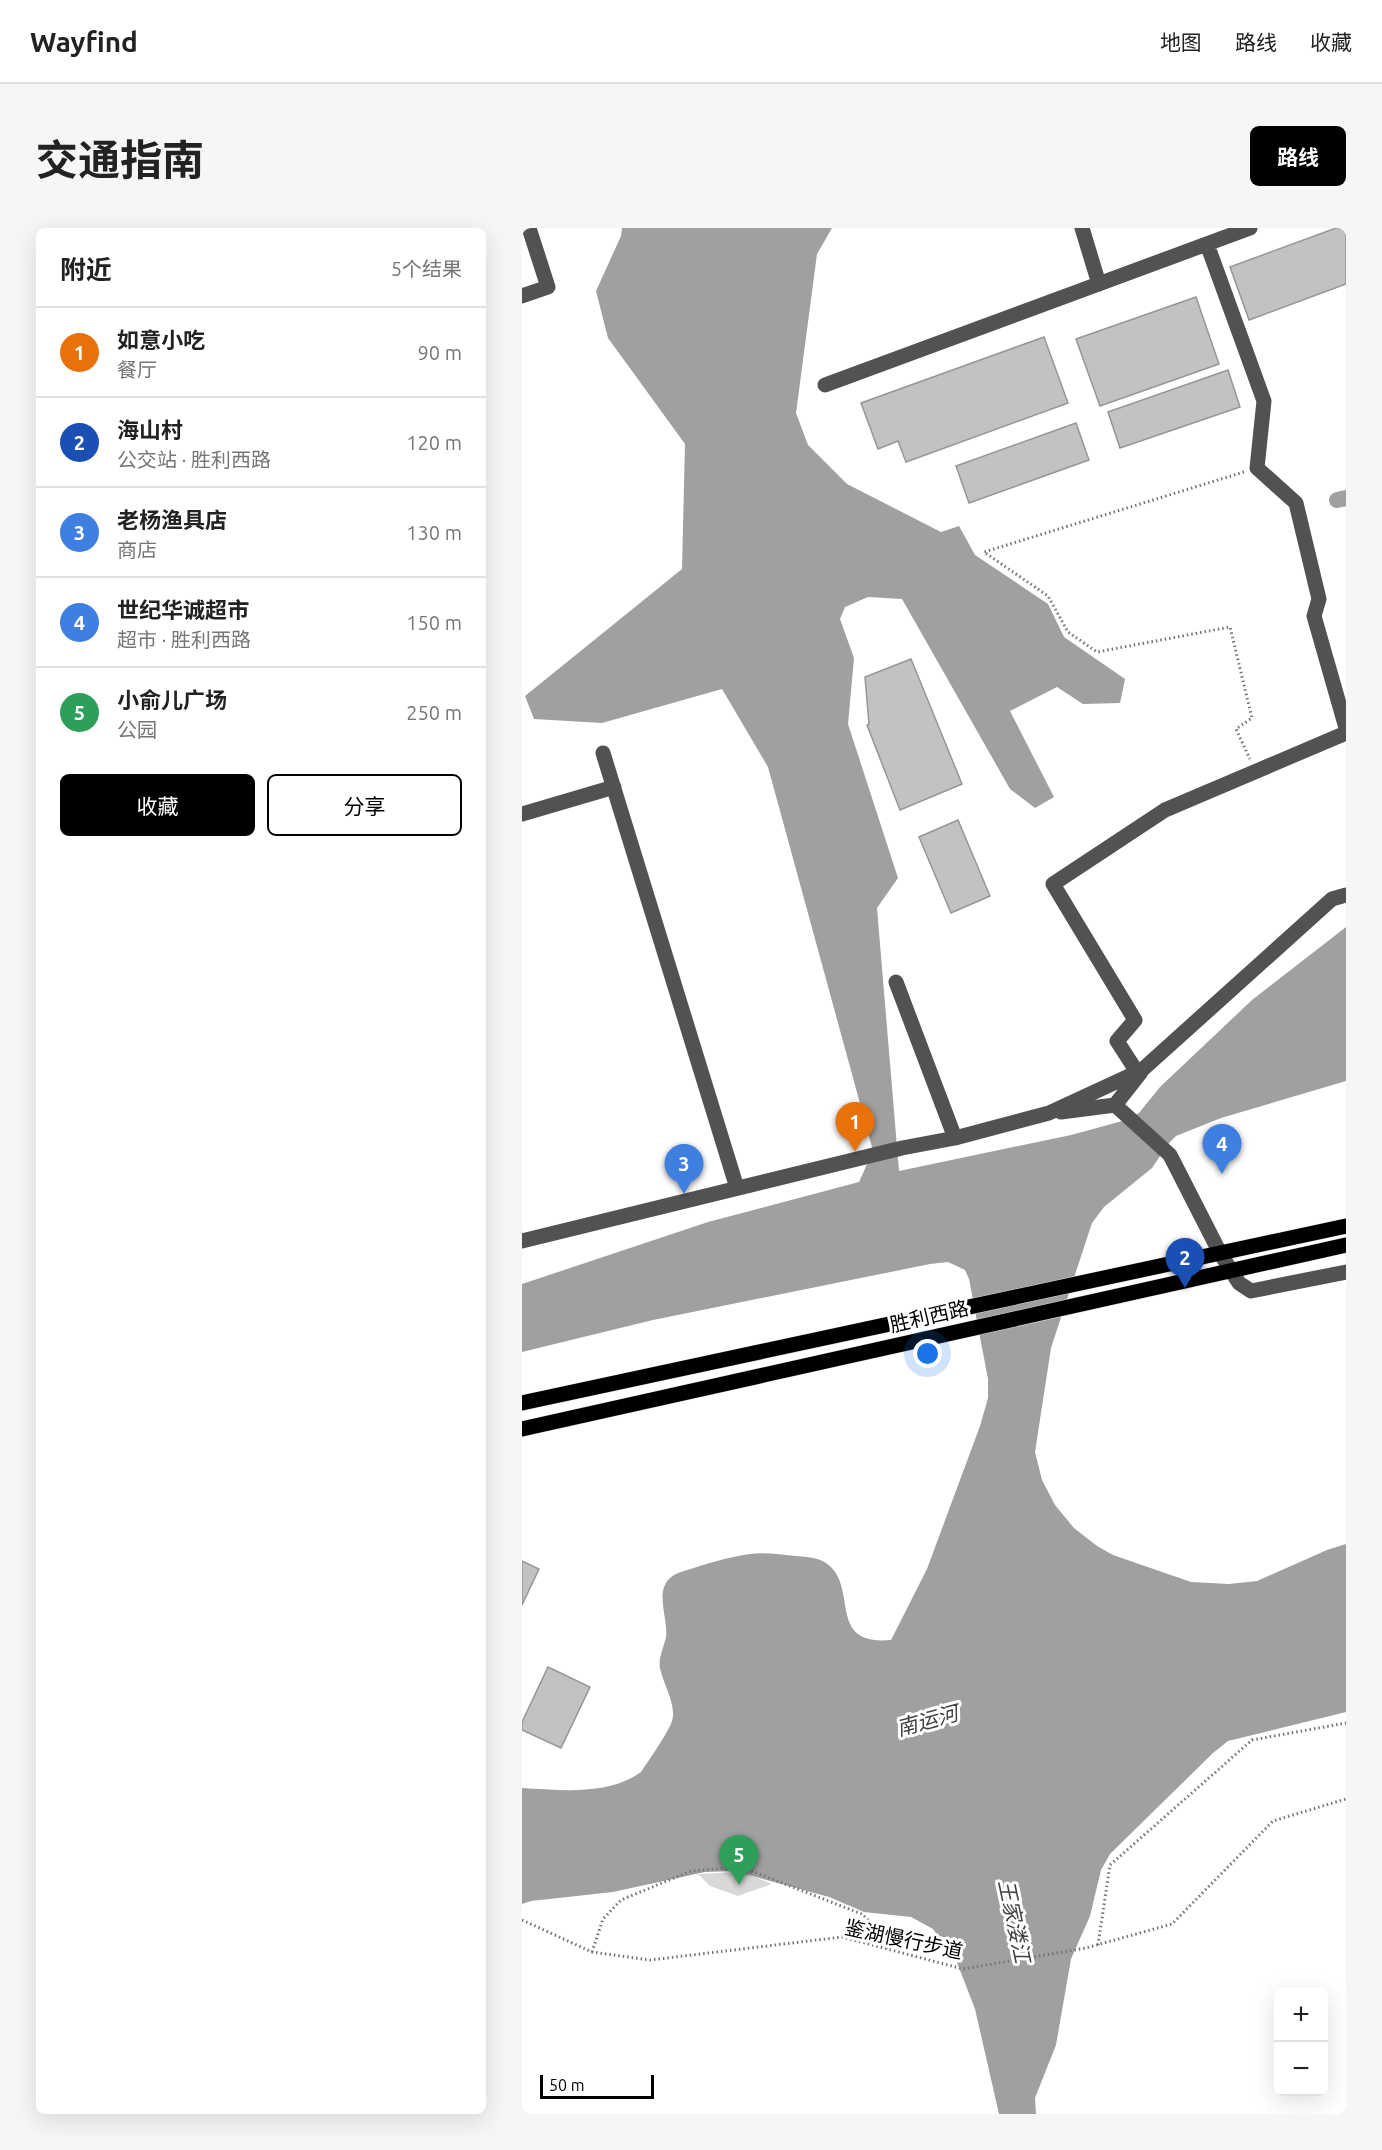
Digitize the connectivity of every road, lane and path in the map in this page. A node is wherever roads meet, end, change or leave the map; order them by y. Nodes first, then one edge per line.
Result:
1 (529, 228) edge
2 (1082, 228) edge
3 (1250, 228) edge
4 (1207, 244) junction
5 (1099, 284) junction
6 (522, 296) edge
7 (825, 385) dead end
8 (1257, 468) junction
9 (1346, 728) edge
10 (1346, 733) edge
11 (603, 753) dead end
12 (1256, 771) junction
13 (614, 787) junction
14 (522, 814) edge
15 (1346, 895) edge
16 (896, 982) dead end
17 (1140, 1071) junction
18 (1119, 1109) junction
19 (1049, 1113) junction
20 (955, 1138) junction
21 (737, 1188) junction
22 (1346, 1226) edge
23 (522, 1241) edge
24 (1346, 1245) edge
25 (1220, 1252) junction
26 (1232, 1270) junction
27 (1346, 1272) edge
28 (522, 1402) edge
29 (522, 1429) edge
30 (1346, 1723) edge
31 (1346, 1799) edge
32 (522, 1920) edge
33 (1098, 1944) junction
34 (886, 1949) junction
35 (592, 1952) junction

1 - 6 street
2 - 5 street
3 - 4 street
4 - 5 street
4 - 8 street
5 - 7 street
8 - 9 street
8 - 12 path
10 - 12 street
11 - 13 street
12 - 17 street
13 - 14 street
13 - 21 street
15 - 17 street
16 - 20 street
17 - 18 street
17 - 19 street
18 - 19 street
18 - 25 street
19 - 20 street
20 - 21 street
21 - 23 street
22 - 25 main road, 胜利西路
24 - 26 main road, 胜利西路
25 - 26 street
25 - 28 main road, 胜利西路
26 - 27 street
26 - 29 main road, 胜利西路
30 - 33 path
31 - 33 path, 鉴湖慢行步道
32 - 35 path, 鉴湖慢行步道
33 - 34 path, 鉴湖慢行步道
34 - 35 path, 鉴湖慢行步道
34 - 35 path

